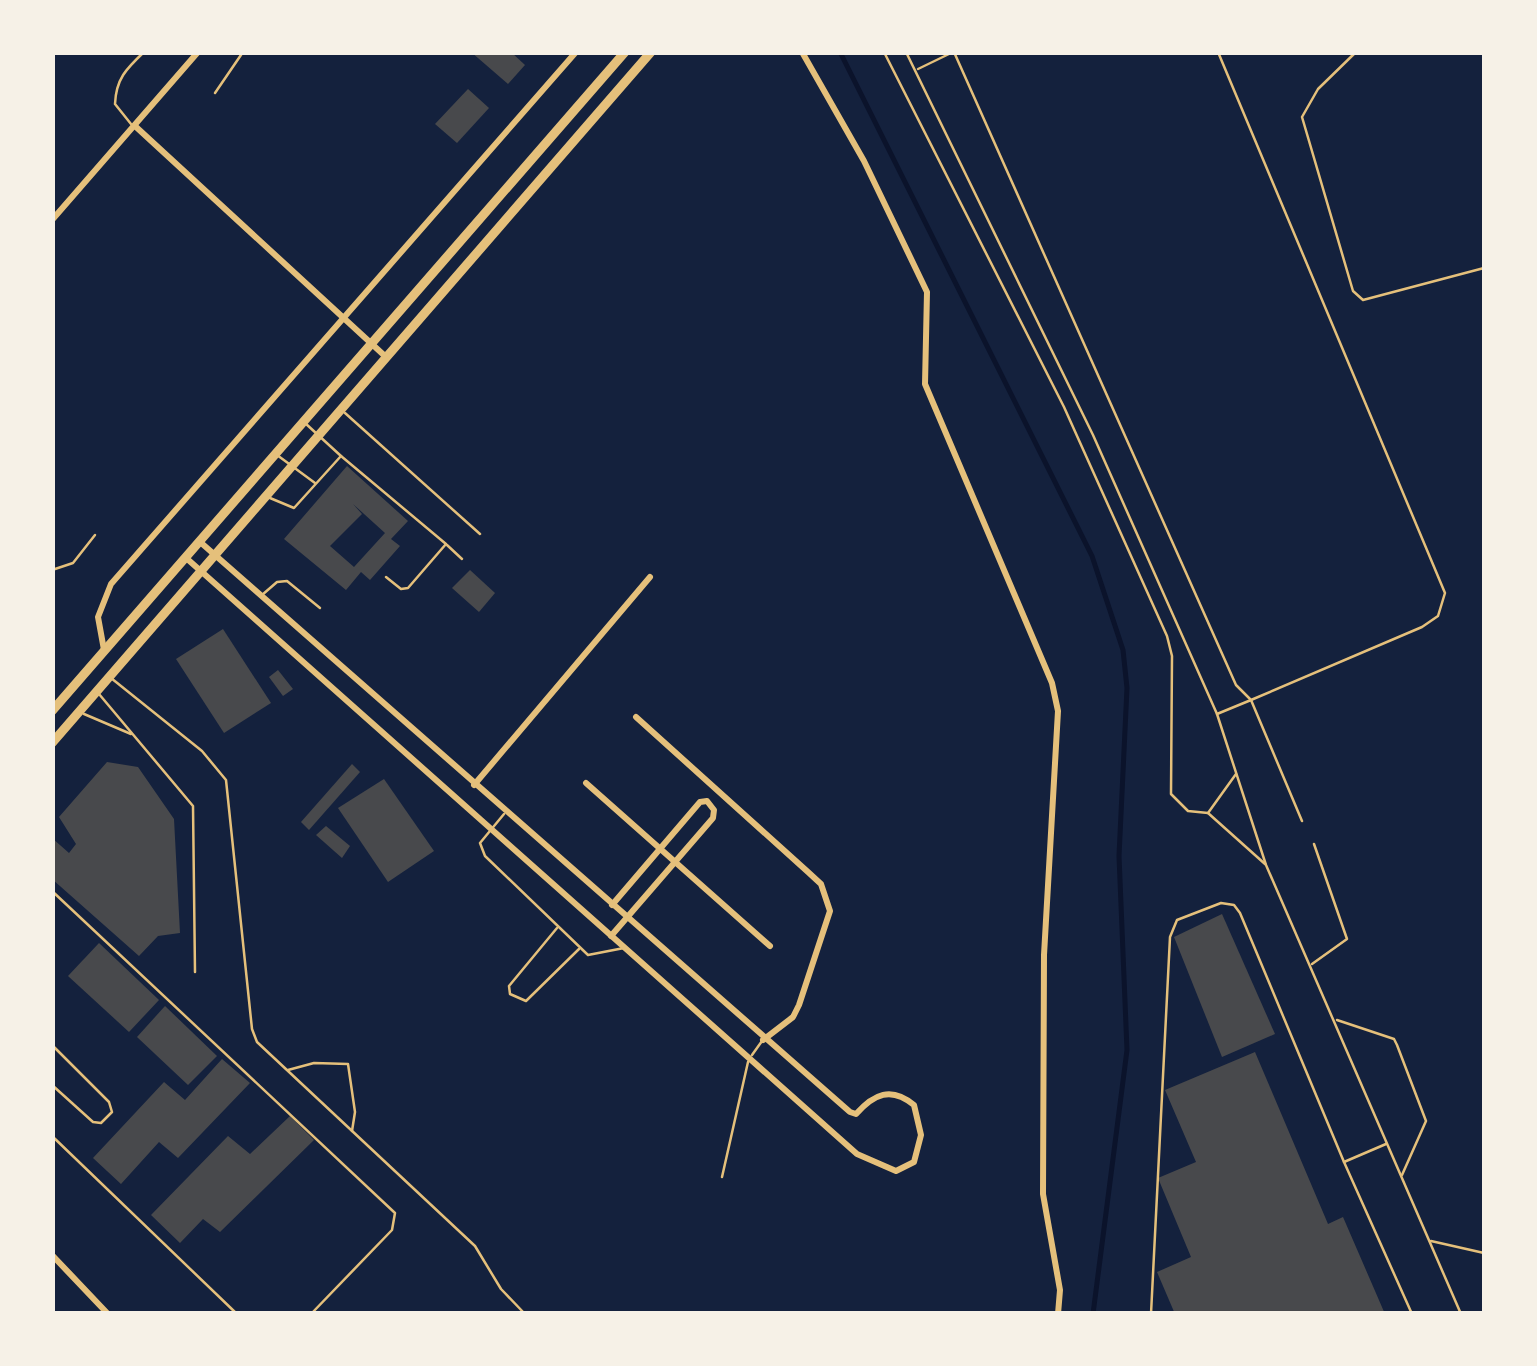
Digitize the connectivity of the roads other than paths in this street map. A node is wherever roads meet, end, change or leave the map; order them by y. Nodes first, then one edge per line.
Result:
1 (144, 52) edge
2 (198, 52) edge
3 (242, 52) edge
4 (576, 52) edge
5 (625, 52) edge
6 (651, 52) edge
7 (802, 52) edge
8 (884, 52) edge
9 (906, 52) edge
10 (953, 52) edge
11 (1218, 52) edge
12 (1356, 52) edge
13 (915, 70) junction
14 (216, 92) dead end
15 (135, 126) junction
16 (52, 220) edge
17 (1484, 268) edge
18 (342, 316) junction
19 (372, 344) junction
20 (386, 358) junction
21 (344, 412) junction
22 (303, 422) junction
23 (320, 437) junction
24 (276, 454) junction
25 (341, 456) junction
26 (293, 466) junction
27 (248, 482) junction
28 (316, 484) junction
29 (267, 496) junction
30 (480, 534) dead end
31 (95, 535) dead end
32 (199, 541) junction
33 (446, 544) junction
34 (216, 556) junction
35 (185, 557) junction
36 (462, 560) dead end
37 (52, 570) edge
38 (202, 571) junction
39 (386, 577) dead end
40 (650, 577) dead end
41 (261, 596) junction
42 (320, 608) dead end
43 (104, 650) junction
44 (109, 677) junction
45 (97, 691) junction
46 (1250, 700) junction
47 (52, 711) edge
48 (80, 711) junction
49 (1217, 714) junction
50 (636, 717) dead end
51 (133, 734) junction
52 (52, 743) edge
53 (1236, 772) junction
54 (586, 783) dead end
55 (474, 785) junction
56 (504, 813) junction
57 (1208, 813) junction
58 (1302, 821) dead end
59 (490, 828) junction
60 (1314, 844) dead end
61 (660, 849) junction
62 (676, 862) junction
63 (1266, 865) junction
64 (52, 891) edge
65 (612, 905) junction
66 (626, 919) junction
67 (558, 926) junction
68 (611, 936) junction
69 (770, 946) dead end
70 (580, 948) junction
71 (624, 948) junction
72 (1310, 965) junction
73 (195, 972) dead end
74 (1333, 1019) junction
75 (763, 1040) junction
76 (52, 1045) edge
77 (748, 1060) junction
78 (286, 1072) junction
79 (52, 1085) edge
80 (351, 1133) junction
81 (52, 1136) edge
82 (1387, 1143) junction
83 (1344, 1162) junction
84 (722, 1176) dead end
85 (1402, 1176) junction
86 (1430, 1241) junction
87 (1484, 1253) edge
88 (52, 1256) edge
89 (108, 1314) edge
90 (238, 1314) edge
91 (311, 1314) edge
92 (526, 1314) edge
93 (1058, 1314) edge
94 (1151, 1314) edge
95 (1412, 1314) edge
96 (1461, 1314) edge

1 - 15 lane
2 - 15 street
3 - 14 lane
4 - 18 street
5 - 19 main road
6 - 20 main road
7 - 93 street
8 - 57 lane
9 - 13 lane
10 - 13 lane
10 - 46 lane
11 - 46 lane
12 - 17 lane
13 - 49 lane
15 - 16 street
15 - 18 street
18 - 19 street
18 - 43 street
19 - 20 street
19 - 22 main road
20 - 21 main road
21 - 23 main road
21 - 30 lane
22 - 23 lane
22 - 24 main road
23 - 25 lane
23 - 26 main road
24 - 26 lane
24 - 27 main road
25 - 28 lane
25 - 33 lane
26 - 28 lane
26 - 29 main road
27 - 29 lane
27 - 32 main road
28 - 29 lane
29 - 34 main road
31 - 37 lane
32 - 34 street
32 - 35 main road
33 - 36 lane
33 - 39 lane
34 - 38 main road
34 - 41 street
35 - 38 street
35 - 43 main road
38 - 44 main road
38 - 59 street
40 - 55 street
41 - 42 lane
41 - 55 street
43 - 47 main road
44 - 45 main road
44 - 78 lane
45 - 48 main road
45 - 51 lane
46 - 49 lane
46 - 58 lane
48 - 51 lane
48 - 52 main road
49 - 53 lane
50 - 75 street
51 - 73 lane
53 - 57 lane
53 - 63 lane
54 - 61 street
55 - 56 street
56 - 59 lane
56 - 65 street
57 - 63 lane
59 - 67 lane
59 - 68 street
60 - 72 lane
61 - 62 street
61 - 62 street
61 - 65 street
62 - 66 street
62 - 69 street
63 - 72 lane
64 - 91 lane
65 - 66 street
66 - 68 street
66 - 75 street
67 - 70 lane
67 - 70 lane
68 - 71 street
70 - 71 lane
71 - 77 street
72 - 74 lane
74 - 82 lane
74 - 85 lane
75 - 77 lane
75 - 77 street
76 - 79 lane
77 - 84 lane
78 - 80 lane
78 - 80 lane
80 - 92 lane
81 - 90 lane
82 - 83 lane
82 - 85 lane
83 - 94 lane
83 - 95 lane
85 - 86 lane
86 - 87 lane
86 - 96 lane
88 - 89 street

